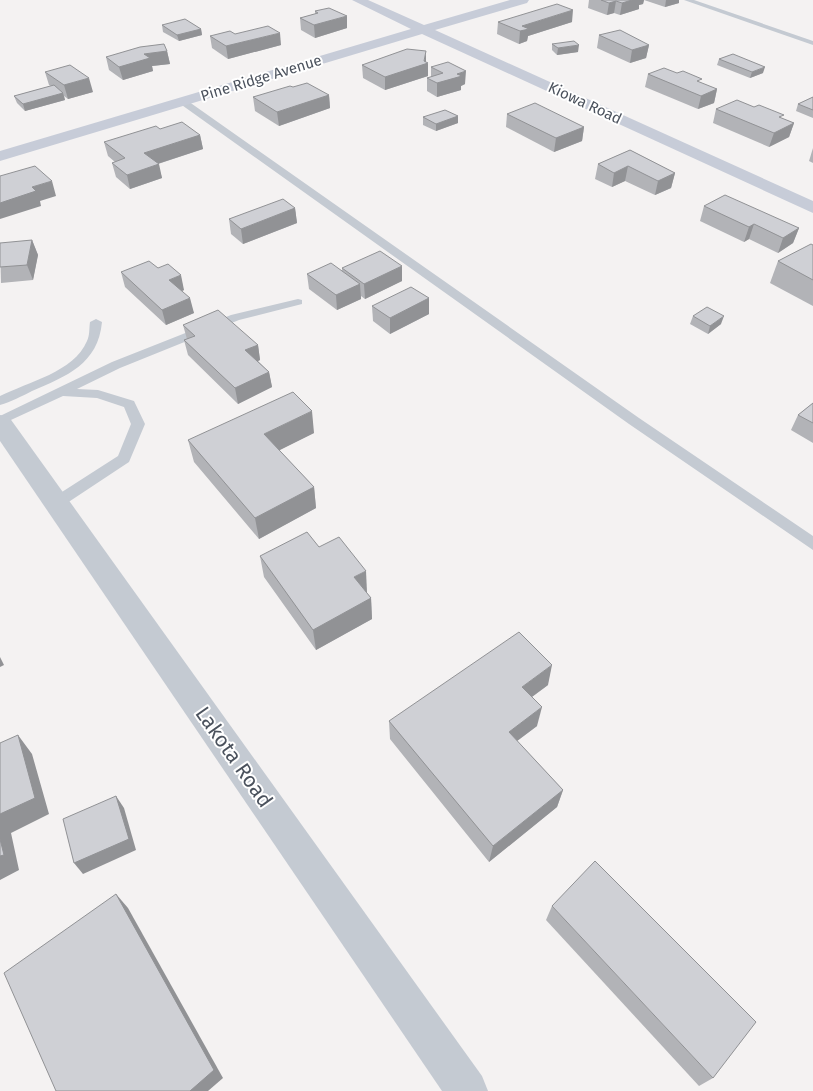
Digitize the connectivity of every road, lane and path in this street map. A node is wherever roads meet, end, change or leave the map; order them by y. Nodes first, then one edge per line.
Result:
1 (358, 0) edge
2 (523, 0) edge
3 (687, 0) edge
4 (423, 29) junction
5 (813, 43) edge
6 (182, 101) junction
7 (0, 156) edge
8 (813, 208) edge
9 (298, 302) dead end
10 (96, 322) dead end
11 (60, 392) junction
12 (0, 401) edge
13 (0, 422) edge
14 (56, 503) junction
15 (813, 544) edge
16 (467, 1091) edge

1 - 4 street, Kiowa Road
2 - 4 street, Pine Ridge Avenue
3 - 5 lane
4 - 6 street, Pine Ridge Avenue
4 - 8 street, Kiowa Road
6 - 7 street, Pine Ridge Avenue
6 - 15 lane
9 - 11 lane
10 - 12 lane
11 - 13 lane
11 - 14 lane
13 - 14 street, Lakota Road
14 - 16 street, Lakota Road

